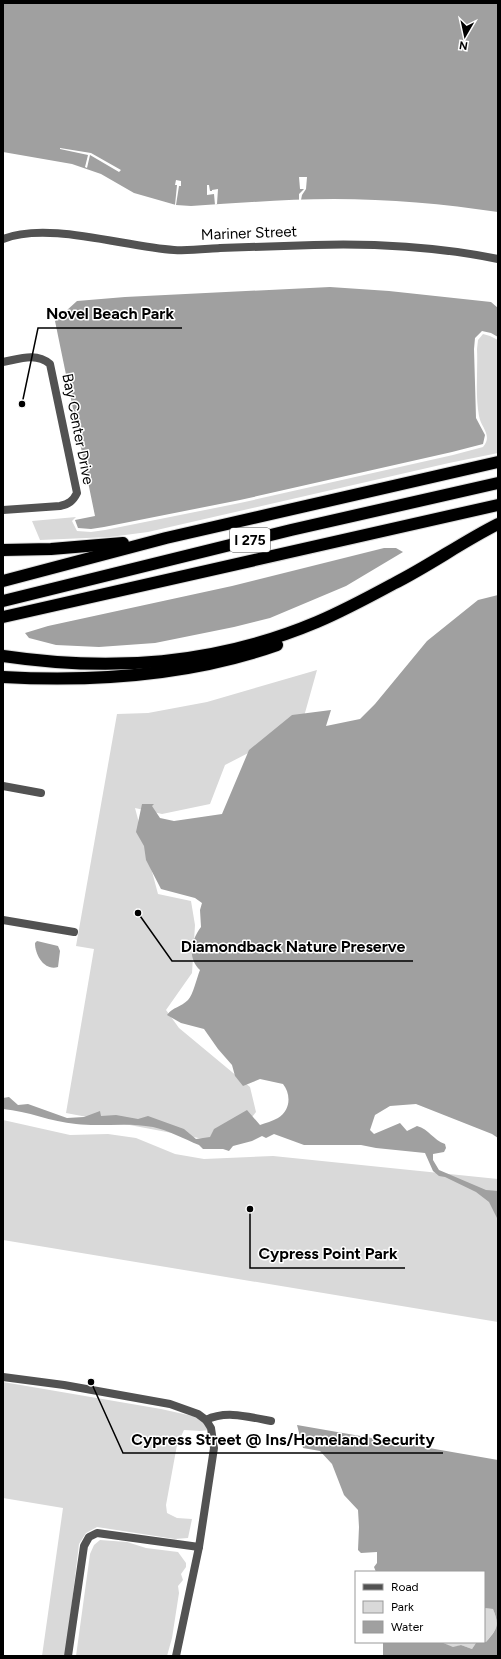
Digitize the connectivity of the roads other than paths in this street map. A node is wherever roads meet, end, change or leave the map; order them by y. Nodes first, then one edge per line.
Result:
1 (3, 239) edge
2 (498, 259) edge
3 (3, 362) edge
4 (498, 462) edge
5 (498, 483) edge
6 (498, 505) edge
7 (3, 510) edge
8 (498, 524) edge
9 (166, 538) junction
10 (3, 550) edge
11 (3, 581) edge
12 (395, 584) junction
13 (3, 601) edge
14 (3, 617) edge
15 (3, 656) edge
16 (3, 677) edge
17 (3, 786) edge
18 (41, 793) dead end
19 (3, 920) edge
20 (74, 932) dead end
21 (3, 1376) edge
22 (206, 1420) junction
23 (271, 1421) dead end
24 (199, 1547) junction
25 (68, 1656) edge
26 (176, 1656) edge

1 - 2 street, Mariner Street
3 - 7 street, Bay Center Drive
4 - 9 highway
5 - 13 highway, I 275
6 - 14 highway, I 275
8 - 12 highway
9 - 10 highway
9 - 11 highway
12 - 15 highway
12 - 16 highway
17 - 18 street
19 - 20 street
21 - 22 street
22 - 23 street
22 - 24 street
24 - 25 street
24 - 26 street

